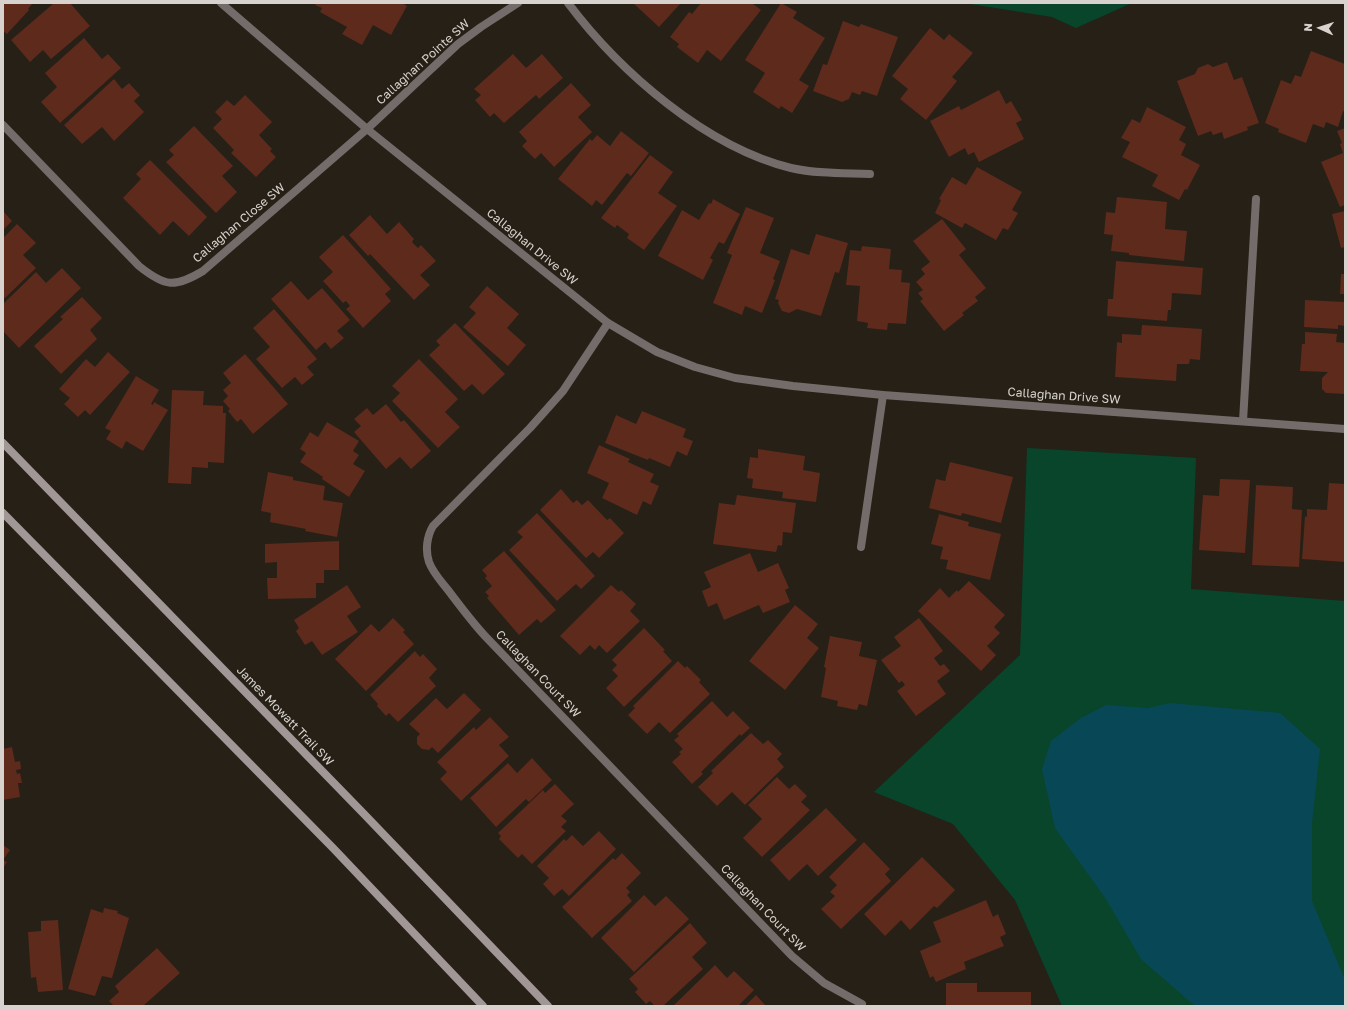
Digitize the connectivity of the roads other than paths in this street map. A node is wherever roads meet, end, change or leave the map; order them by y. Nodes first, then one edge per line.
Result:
1 (221, 3) edge
2 (518, 3) edge
3 (568, 3) edge
4 (3, 125) edge
5 (367, 129) junction
6 (870, 174) dead end
7 (1256, 199) dead end
8 (608, 323) junction
9 (883, 394) junction
10 (1243, 421) junction
11 (1345, 429) edge
12 (3, 444) edge
13 (3, 513) edge
14 (862, 547) dead end
15 (862, 1004) dead end
16 (484, 1006) edge
17 (548, 1006) edge

1 - 5 street, Callaghan Drive SW
2 - 5 street, Callaghan Pointe SW
3 - 6 street
4 - 5 street, Callaghan Close SW
5 - 8 street, Callaghan Drive SW
7 - 10 street
8 - 9 street, Callaghan Drive SW
8 - 15 street, Callaghan Court SW
9 - 10 street, Callaghan Drive SW
9 - 14 street
10 - 11 street, Callaghan Drive SW
12 - 17 main road, James Mowatt Trail SW
13 - 16 main road

